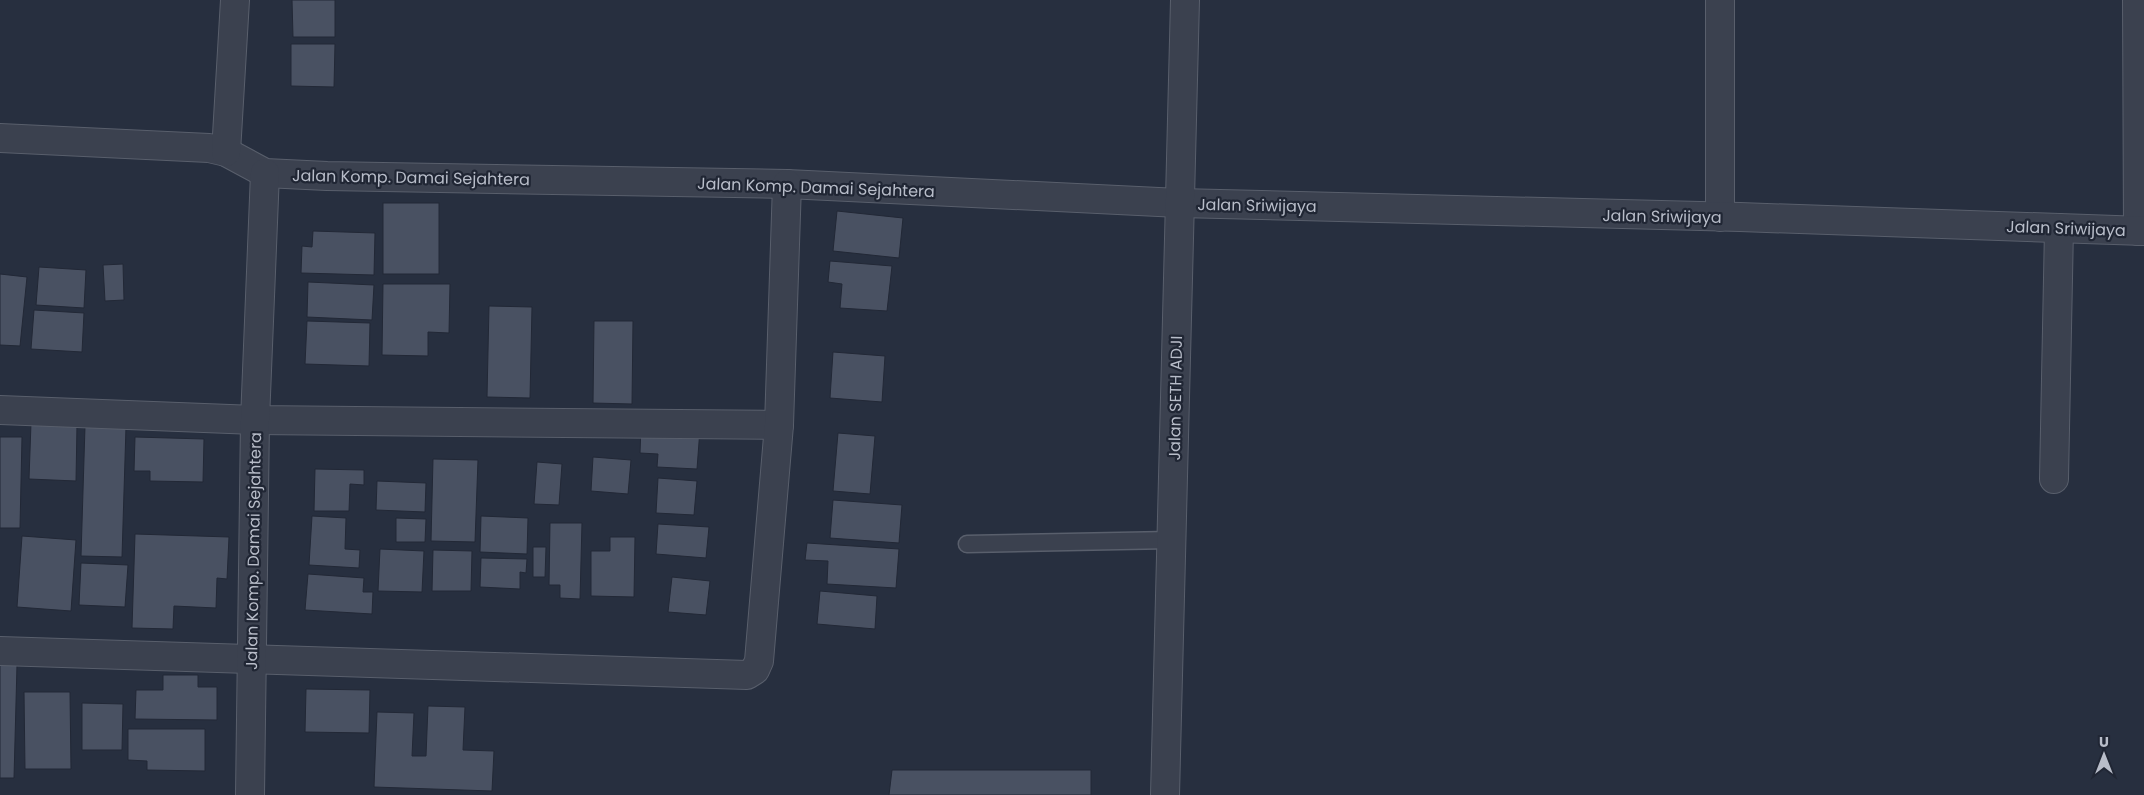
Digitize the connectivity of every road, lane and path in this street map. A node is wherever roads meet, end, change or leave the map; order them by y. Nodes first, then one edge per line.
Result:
1 (235, 0) edge
2 (1185, 0) edge
3 (1720, 0) edge
4 (2137, 0) edge
5 (0, 138) edge
6 (226, 152) junction
7 (265, 173) junction
8 (787, 184) junction
9 (1179, 203) junction
10 (1720, 217) junction
11 (2059, 228) junction
12 (2141, 231) edge
13 (0, 410) edge
14 (255, 420) junction
15 (779, 424) junction
16 (2054, 479) dead end
17 (1172, 540) junction
18 (967, 544) dead end
19 (0, 651) edge
20 (250, 659) junction
21 (250, 795) edge
22 (1165, 795) edge

1 - 6 street
2 - 9 street, Jalan SETH ADJI
3 - 10 street
4 - 12 street
5 - 6 street
6 - 7 street
7 - 8 street, Jalan Komp. Damai Sejahtera
7 - 14 street, Jalan Komp. Damai Sejahtera
8 - 9 street, Jalan Komp. Damai Sejahtera
8 - 15 street
9 - 10 street, Jalan Sriwijaya
9 - 17 street, Jalan SETH ADJI
10 - 11 street, Jalan Sriwijaya
11 - 12 street, Jalan Sriwijaya
11 - 16 street
13 - 14 street
14 - 15 street
14 - 20 street, Jalan Komp. Damai Sejahtera
15 - 20 street
17 - 18 lane
17 - 22 street, Jalan SETH ADJI
19 - 20 street
20 - 21 street, Jalan Komp. Damai Sejahtera

